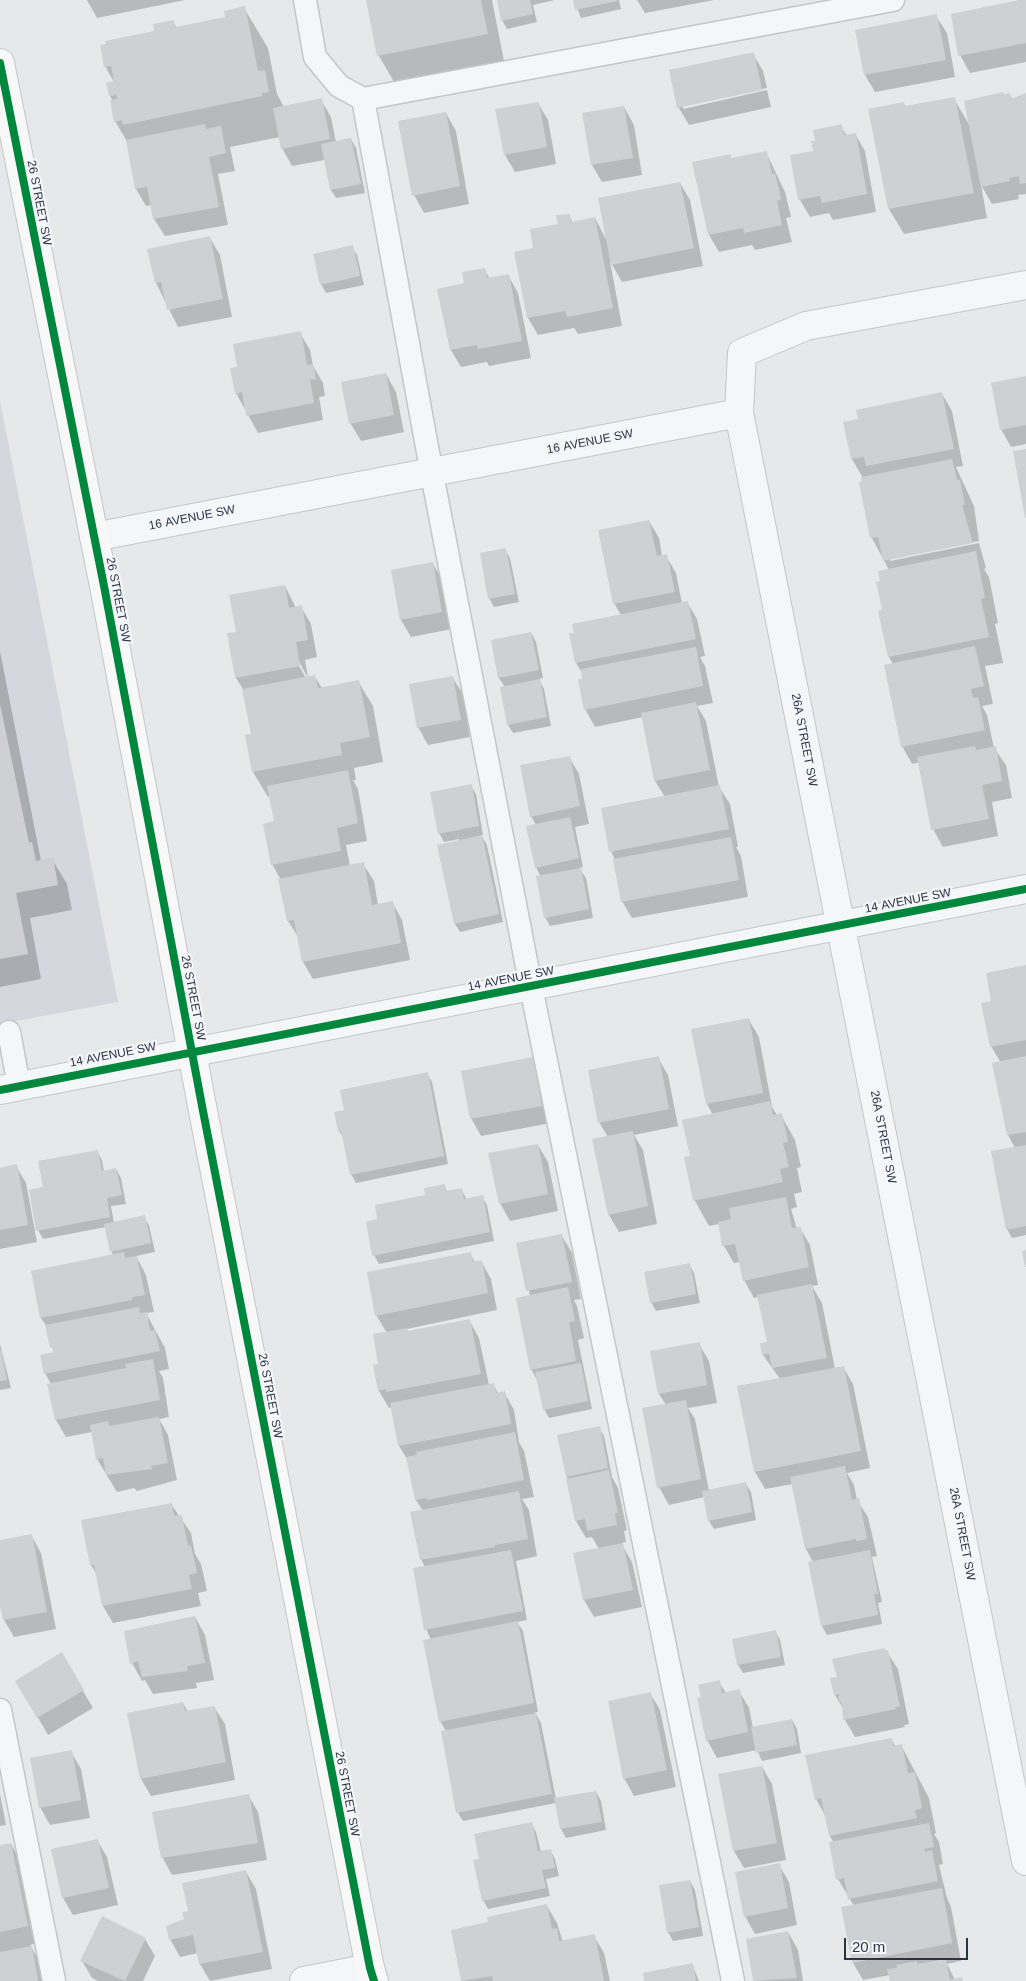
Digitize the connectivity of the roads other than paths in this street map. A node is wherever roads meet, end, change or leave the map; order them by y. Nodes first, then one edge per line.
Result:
1 (304, 0) edge
2 (893, 0) edge
3 (0, 63) edge
4 (363, 99) junction
5 (1026, 285) edge
6 (739, 413) junction
7 (432, 474) junction
8 (94, 537) junction
9 (1026, 889) edge
10 (842, 925) junction
11 (531, 987) junction
12 (9, 1032) dead end
13 (192, 1051) junction
14 (10, 1088) edge
15 (0, 1710) edge
16 (1026, 1861) edge
17 (371, 1977) edge
18 (54, 1981) edge
19 (304, 1981) edge
20 (733, 1981) edge

1 - 4 lane
2 - 4 lane
3 - 8 street, 26 STREET SW
4 - 7 lane
5 - 6 street
6 - 7 street, 16 AVENUE SW
6 - 10 street, 26A STREET SW
7 - 8 street, 16 AVENUE SW
7 - 11 lane
8 - 13 street, 26 STREET SW
9 - 10 street, 14 AVENUE SW
10 - 11 street, 14 AVENUE SW
10 - 16 street, 26A STREET SW
11 - 13 street, 14 AVENUE SW
11 - 20 lane
12 - 14 lane
13 - 14 street, 14 AVENUE SW
13 - 17 street, 26 STREET SW
15 - 18 lane
17 - 19 street

